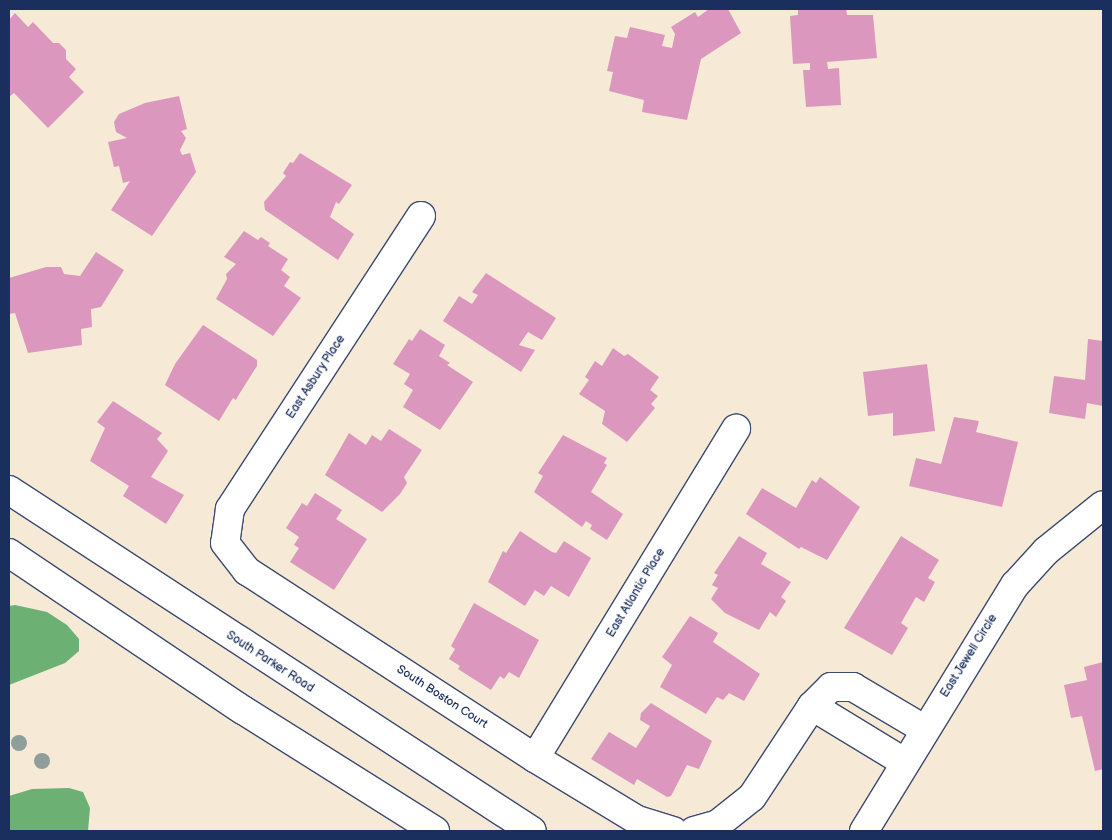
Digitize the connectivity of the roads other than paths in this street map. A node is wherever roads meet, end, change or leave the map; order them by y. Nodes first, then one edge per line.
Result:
1 (421, 216) dead end
2 (736, 429) dead end
3 (9, 490) edge
4 (1103, 505) edge
5 (225, 542) joint
6 (9, 554) edge
7 (812, 706) junction
8 (924, 729) junction
9 (535, 758) junction
10 (904, 762) junction
11 (435, 831) edge
12 (532, 831) edge
13 (673, 831) edge
14 (694, 831) edge
15 (864, 831) edge

1 - 5 street, East Asbury Place
2 - 9 street, East Atlantic Place
3 - 12 street, South Parker Road
4 - 8 street, East Jewell Circle
5 - 9 street, South Boston Court
6 - 11 street
7 - 8 street
7 - 10 street
7 - 14 street
8 - 10 street, East Jewell Circle
9 - 13 street, South Boston Court
10 - 15 street, East Jewell Circle

